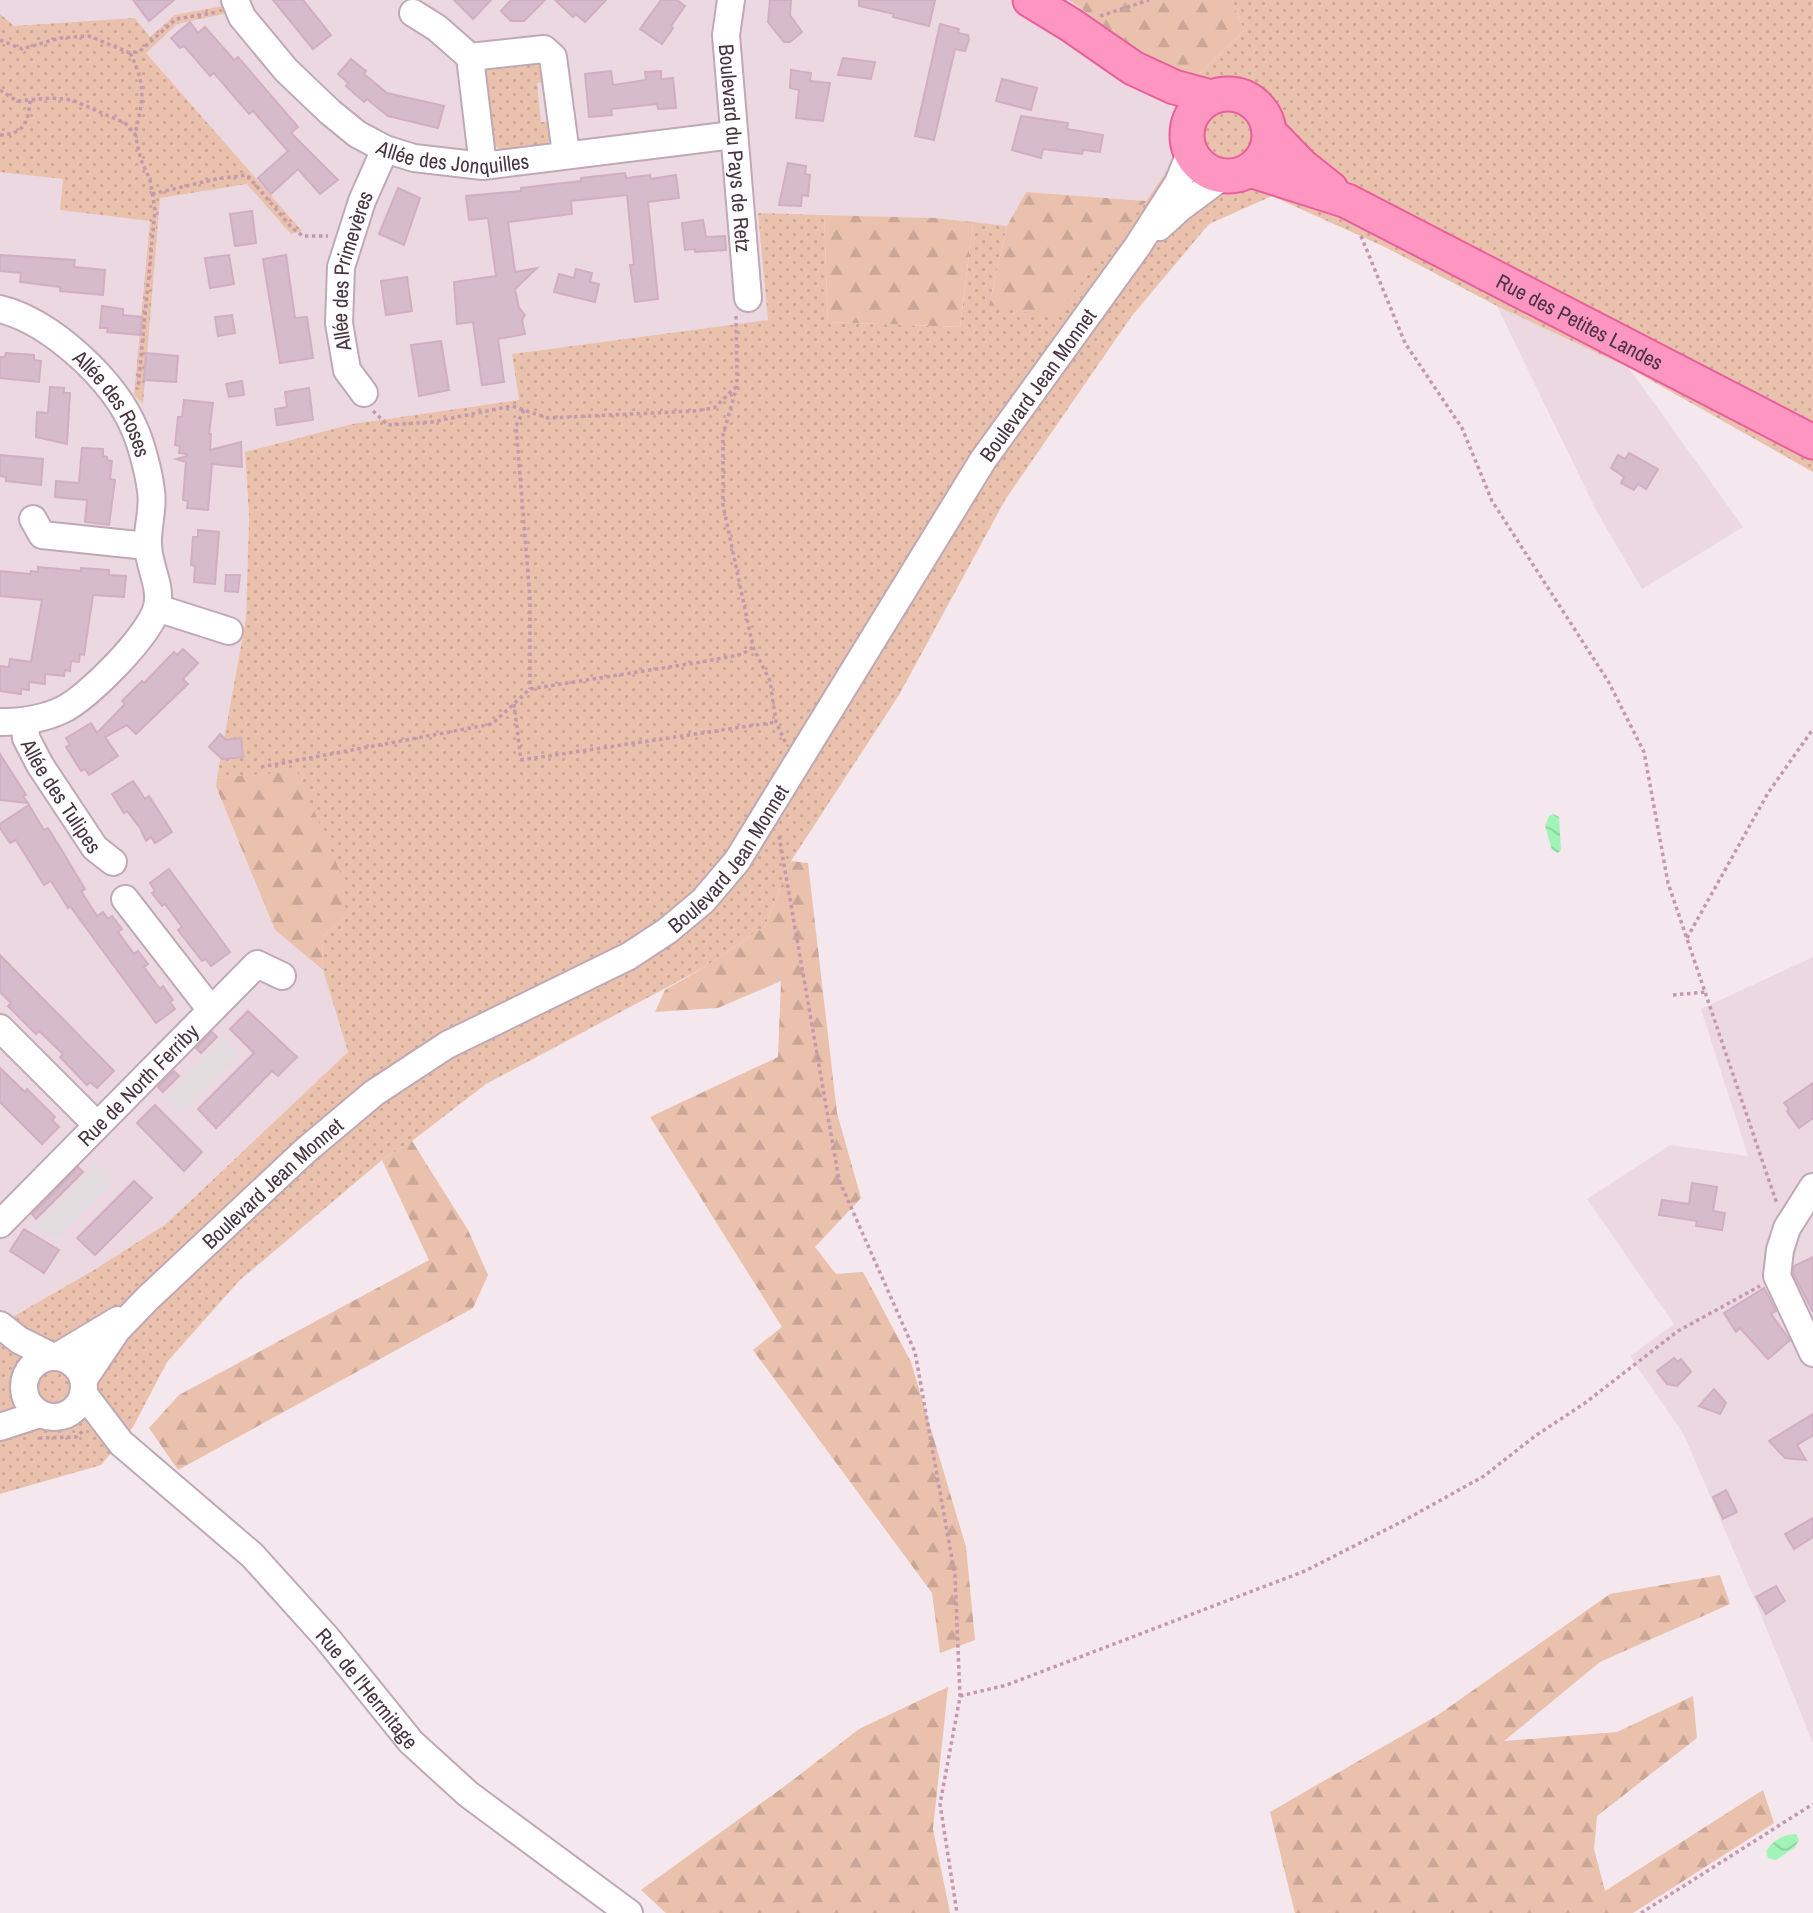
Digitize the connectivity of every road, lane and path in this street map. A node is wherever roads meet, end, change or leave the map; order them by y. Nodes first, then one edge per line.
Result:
1 (731, 0) edge
2 (1030, 0) edge
3 (1149, 0) edge
4 (236, 2) edge
5 (413, 13) dead end
6 (1072, 25) junction
7 (0, 40) edge
8 (130, 53) junction
9 (470, 57) junction
10 (1133, 68) junction
11 (0, 90) edge
12 (1211, 97) junction
13 (30, 101) junction
14 (1269, 132) junction
15 (135, 134) junction
16 (0, 135) edge
17 (733, 135) junction
18 (1188, 143) junction
19 (386, 149) junction
20 (566, 154) junction
21 (483, 166) junction
22 (1237, 173) junction
23 (152, 194) junction
24 (1347, 201) junction
25 (351, 236) junction
26 (1137, 247) junction
27 (748, 298) joint
28 (0, 309) edge
29 (737, 386) junction
30 (364, 393) joint
31 (122, 407) junction
32 (524, 410) junction
33 (1813, 442) edge
34 (33, 519) dead end
35 (148, 546) junction
36 (157, 608) junction
37 (229, 631) dead end
38 (754, 647) junction
39 (530, 689) junction
40 (514, 704) junction
41 (13, 722) edge
42 (776, 722) junction
43 (1813, 729) edge
44 (799, 761) junction
45 (261, 767) dead end
46 (773, 846) dead end
47 (113, 862) dead end
48 (125, 899) dead end
49 (1687, 938) junction
50 (282, 976) dead end
51 (1706, 992) junction
52 (1673, 995) dead end
53 (211, 1010) junction
54 (0, 1028) edge
55 (97, 1125) junction
56 (1813, 1187) edge
57 (0, 1224) edge
58 (1787, 1228) junction
59 (1777, 1276) junction
60 (148, 1298) junction
61 (0, 1325) edge
62 (0, 1337) edge
63 (1813, 1353) edge
64 (54, 1356) junction
65 (24, 1384) junction
66 (84, 1386) junction
67 (0, 1413) edge
68 (45, 1423) junction
69 (0, 1427) edge
70 (88, 1427) junction
71 (121, 1443) junction
72 (960, 1697) junction
73 (1813, 1804) edge
74 (629, 1913) edge
75 (957, 1913) edge
76 (1641, 1913) edge

1 - 17 street, Boulevard du Pays de Retz
2 - 6 main road
3 - 6 path
4 - 8 path
4 - 19 street, Allée des Jonquilles
5 - 9 street
6 - 10 main road
7 - 8 path
8 - 15 path
9 - 20 street
9 - 21 street
10 - 12 main road
10 - 18 main road
11 - 13 path
12 - 14 main road
12 - 18 main road
13 - 15 path
13 - 16 path
14 - 22 main road
14 - 24 main road, Rue des Petites Landes
15 - 23 path
17 - 20 street, Allée des Jonquilles
17 - 27 street, Boulevard du Pays de Retz
18 - 22 main road
18 - 26 street, Boulevard Jean Monnet
19 - 21 street, Allée des Jonquilles
19 - 25 street, Allée des Primevères
20 - 21 street, Allée des Jonquilles
22 - 24 main road, Rue des Petites Landes
22 - 26 street, Boulevard Jean Monnet
23 - 25 path
23 - 31 path
24 - 33 main road, Rue des Petites Landes
24 - 49 path
25 - 30 street, Allée des Primevères
26 - 44 street, Boulevard Jean Monnet
27 - 29 path
28 - 31 street, Allée des Roses
29 - 32 path
29 - 38 path
30 - 32 path
31 - 35 street, Allée des Roses
32 - 39 path
34 - 35 street
35 - 36 street, Allée des Roses
36 - 37 street
36 - 41 street
38 - 39 path
38 - 42 path
39 - 40 path
40 - 42 path
40 - 45 path
41 - 47 street, Allée des Tulipes
42 - 44 path
43 - 49 path
44 - 60 street, Boulevard Jean Monnet
46 - 72 path, Boulevard Jean Monnet
48 - 53 street
49 - 51 path
50 - 53 street, Rue de North Ferriby
51 - 52 path
51 - 58 path
53 - 55 street, Rue de North Ferriby
54 - 55 street
55 - 57 street, Rue de North Ferriby
56 - 58 street
58 - 59 street
59 - 63 street
59 - 72 path
60 - 64 street, Boulevard Jean Monnet
60 - 66 street, Boulevard Jean Monnet
61 - 64 street
62 - 65 street
64 - 65 street
64 - 66 street
65 - 67 street
65 - 68 street
66 - 68 street
66 - 71 street, Rue de l'Hermitage
68 - 69 street
68 - 70 street, Rue de l'Hermitage
68 - 70 path
70 - 71 street, Rue de l'Hermitage
71 - 74 street, Rue de l'Hermitage
72 - 75 path
73 - 76 path

